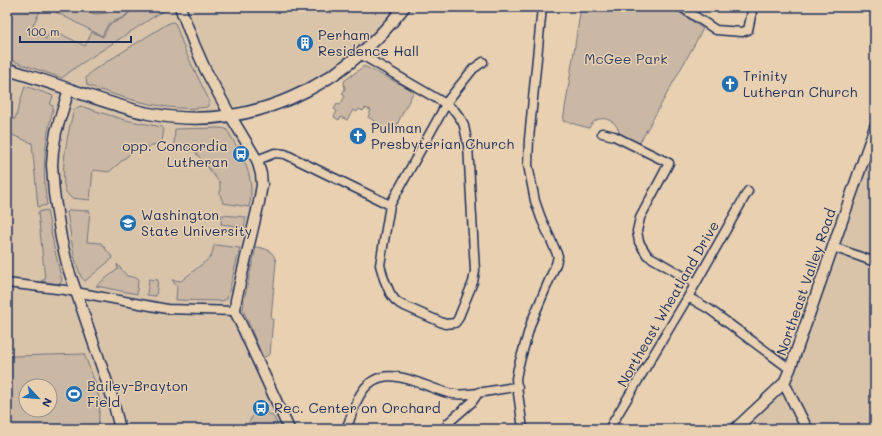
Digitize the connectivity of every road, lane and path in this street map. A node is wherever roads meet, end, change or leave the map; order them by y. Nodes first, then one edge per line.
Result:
1 (180, 7) edge
2 (404, 7) edge
3 (542, 7) edge
4 (681, 7) edge
5 (753, 7) edge
6 (360, 54) junction
7 (483, 62) dead end
8 (7, 69) edge
9 (69, 89) junction
10 (446, 104) junction
11 (230, 115) junction
12 (875, 127) edge
13 (602, 133) dead end
14 (257, 160) junction
15 (748, 191) dead end
16 (390, 205) junction
17 (833, 247) junction
18 (875, 262) edge
19 (7, 283) edge
20 (695, 283) junction
21 (76, 293) junction
22 (688, 297) junction
23 (235, 311) junction
24 (790, 369) junction
25 (784, 383) junction
26 (518, 387) junction
27 (479, 392) junction
28 (448, 422) dead end
29 (120, 429) edge
30 (289, 429) edge
31 (346, 429) edge
32 (523, 429) edge
33 (609, 429) edge
34 (735, 429) edge
35 (807, 429) edge

1 - 11 street
2 - 6 main road
3 - 26 street
4 - 5 street
6 - 10 street
6 - 11 main road
7 - 10 street
8 - 9 main road
9 - 11 main road
9 - 21 street
10 - 16 street
10 - 16 street
11 - 14 street
12 - 17 street, Northeast Valley Road
13 - 20 street
14 - 16 street
14 - 23 street
15 - 20 street, Northeast Wheatland Drive
17 - 18 street
17 - 24 street, Northeast Valley Road
19 - 21 street
20 - 22 street, Northeast Wheatland Drive
21 - 23 street
21 - 29 street
22 - 24 street
22 - 33 street, Northeast Wheatland Drive
23 - 30 street
24 - 25 street, Northeast Valley Road
25 - 34 street, Northeast Valley Road
25 - 35 street
26 - 27 street
26 - 32 street
27 - 28 street
27 - 31 street

